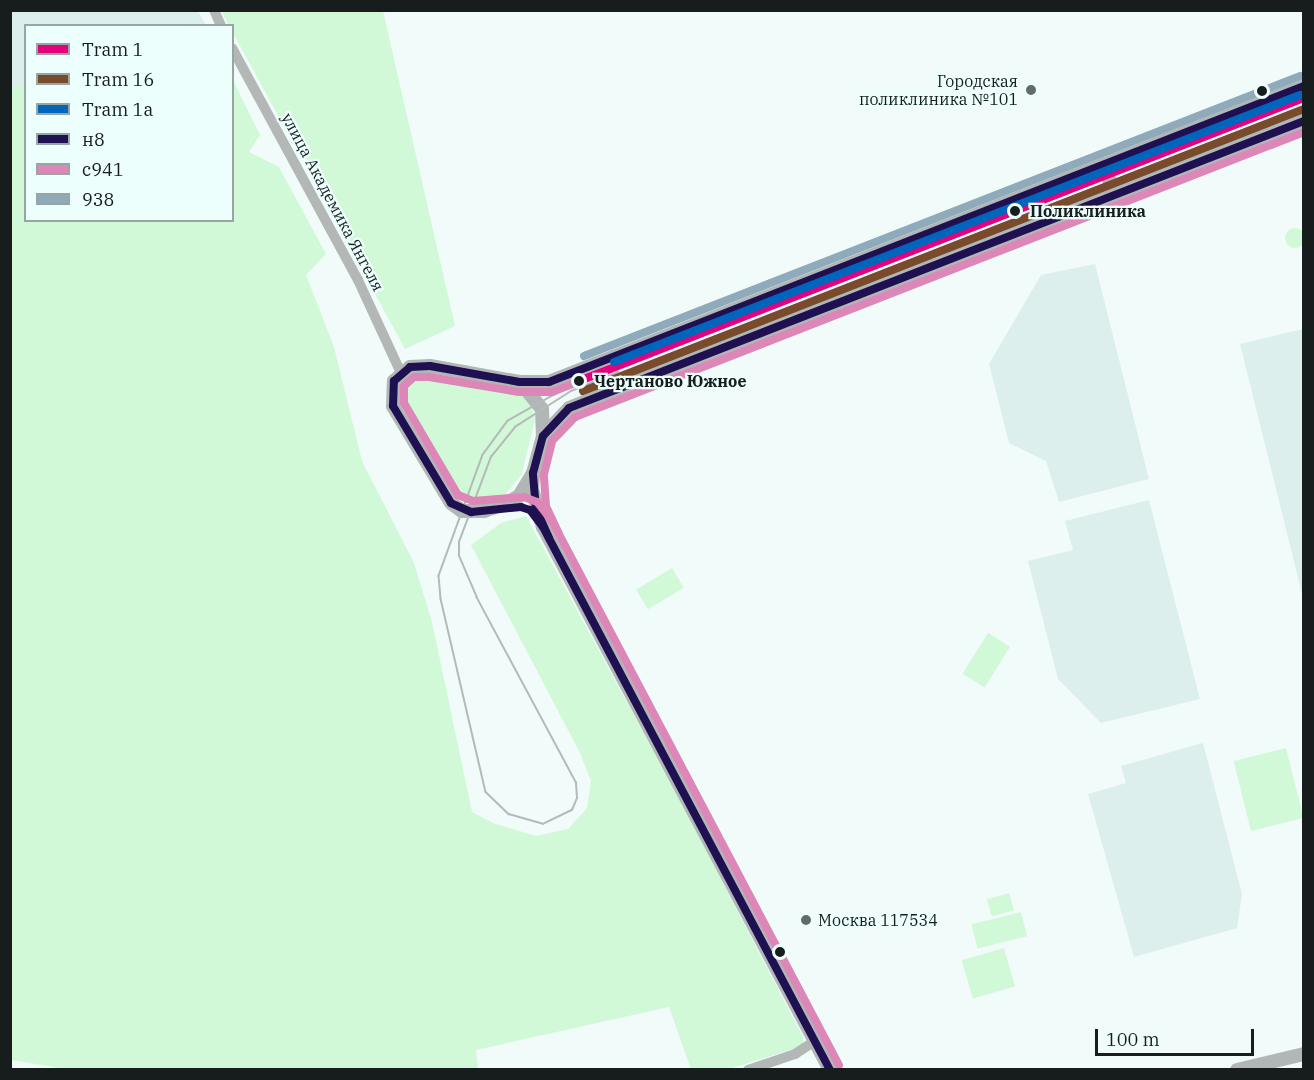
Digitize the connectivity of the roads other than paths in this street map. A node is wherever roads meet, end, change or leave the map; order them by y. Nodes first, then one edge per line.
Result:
1 (214, 10) edge
2 (220, 24) edge
3 (234, 52) edge
4 (1304, 86) edge
5 (1304, 121) edge
6 (1114, 160) junction
7 (1120, 191) junction
8 (401, 373) junction
9 (520, 382) junction
10 (543, 436) junction
11 (533, 473) junction
12 (484, 512) junction
13 (543, 527) junction
14 (815, 1041) junction
15 (1304, 1054) edge
16 (748, 1070) edge
17 (830, 1070) edge
18 (1237, 1070) edge

1 - 2 street
3 - 8 street, улица Академика Янгеля
4 - 6 main road
5 - 7 main road
6 - 7 main road
6 - 9 main road
7 - 10 main road
8 - 9 main road
8 - 12 main road
9 - 10 main road
10 - 11 main road
11 - 12 main road
11 - 13 main road
12 - 13 main road
13 - 14 main road
14 - 16 street
14 - 17 main road
15 - 18 main road

